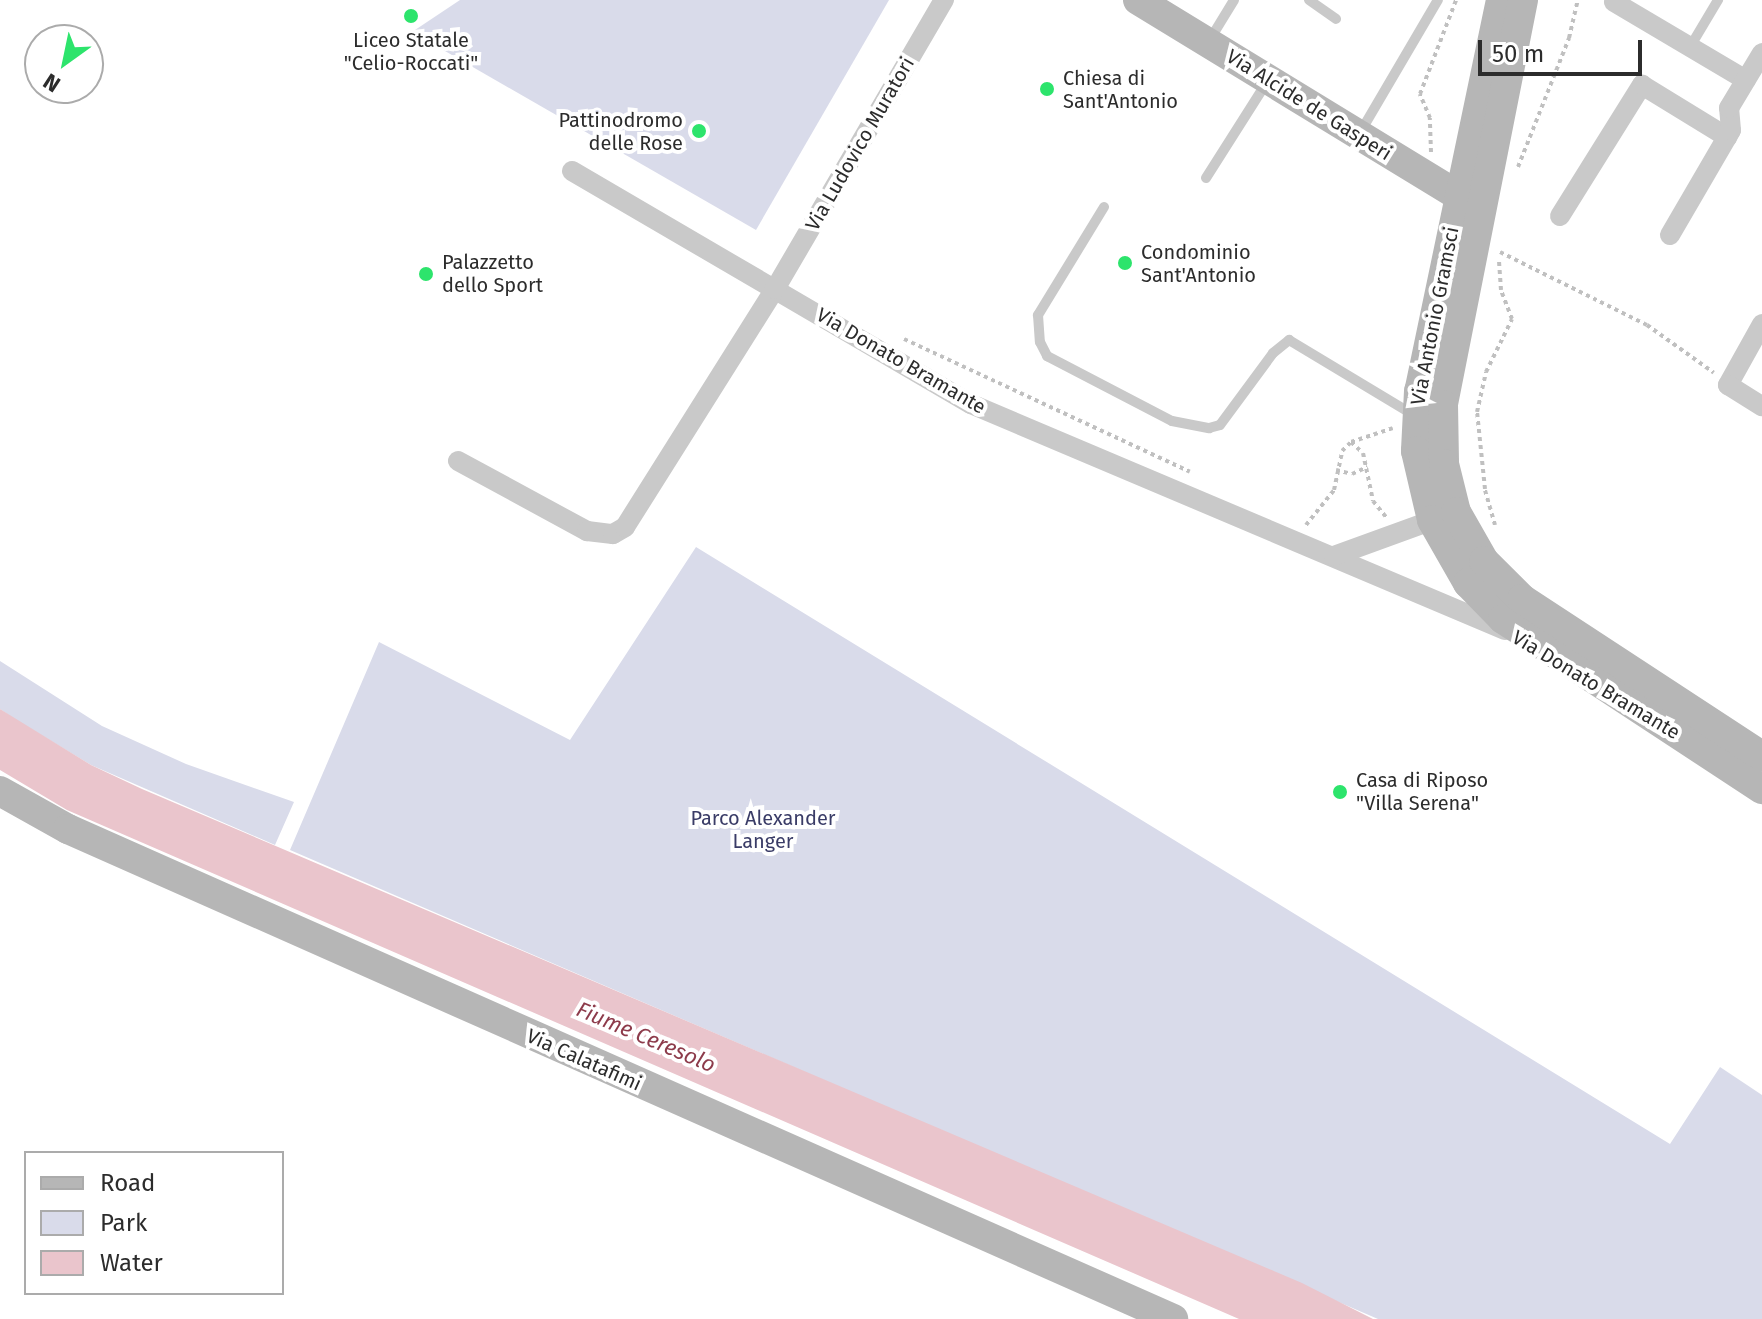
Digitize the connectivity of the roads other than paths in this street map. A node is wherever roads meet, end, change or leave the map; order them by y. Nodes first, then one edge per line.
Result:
1 (944, 0) edge
2 (1138, 0) edge
3 (1234, 0) edge
4 (1309, 0) edge
5 (1438, 0) edge
6 (1501, 0) edge
7 (1523, 0) edge
8 (1718, 0) edge
9 (1614, 2) dead end
10 (1336, 19) dead end
11 (1208, 42) junction
12 (1690, 47) junction
13 (1762, 53) edge
14 (1268, 80) junction
15 (1746, 80) junction
16 (1358, 136) junction
17 (1727, 137) junction
18 (572, 171) dead end
19 (1206, 178) dead end
20 (1469, 203) junction
21 (1104, 207) dead end
22 (1560, 216) dead end
23 (1670, 235) dead end
24 (775, 289) junction
25 (1762, 324) edge
26 (1762, 406) edge
27 (1401, 421) junction
28 (458, 461) dead end
29 (1444, 516) junction
30 (1334, 556) junction
31 (1539, 612) joint
32 (1535, 643) junction
33 (1762, 756) edge
34 (1762, 789) edge
35 (0, 791) edge
36 (1173, 1319) edge

1 - 24 street, Via Ludovico Muratori
2 - 11 street, Via Alcide de Gasperi
3 - 11 lane
4 - 10 lane
5 - 16 lane
6 - 20 street, Via Antonio Gramsci
7 - 20 street, Via Antonio Gramsci
8 - 12 lane
9 - 12 street
11 - 14 street, Via Alcide de Gasperi
12 - 15 street
13 - 15 street
14 - 16 street, Via Alcide de Gasperi
14 - 19 lane
15 - 17 street
16 - 20 street, Via Alcide de Gasperi
17 - 22 street
17 - 23 street
18 - 24 street, Via Donato Bramante
20 - 27 street, Via Antonio Gramsci
20 - 29 street, Via Antonio Gramsci
21 - 27 lane
24 - 28 street, Via Ludovico Muratori
24 - 30 street, Via Donato Bramante
25 - 26 street
27 - 29 street, Via Antonio Gramsci
29 - 30 street
29 - 31 street, Via Antonio Gramsci
29 - 32 street, Via Antonio Gramsci
30 - 32 street, Via Donato Bramante
31 - 33 street, Via Donato Bramante
32 - 34 street, Via Donato Bramante
35 - 36 street, Via Calatafimi

